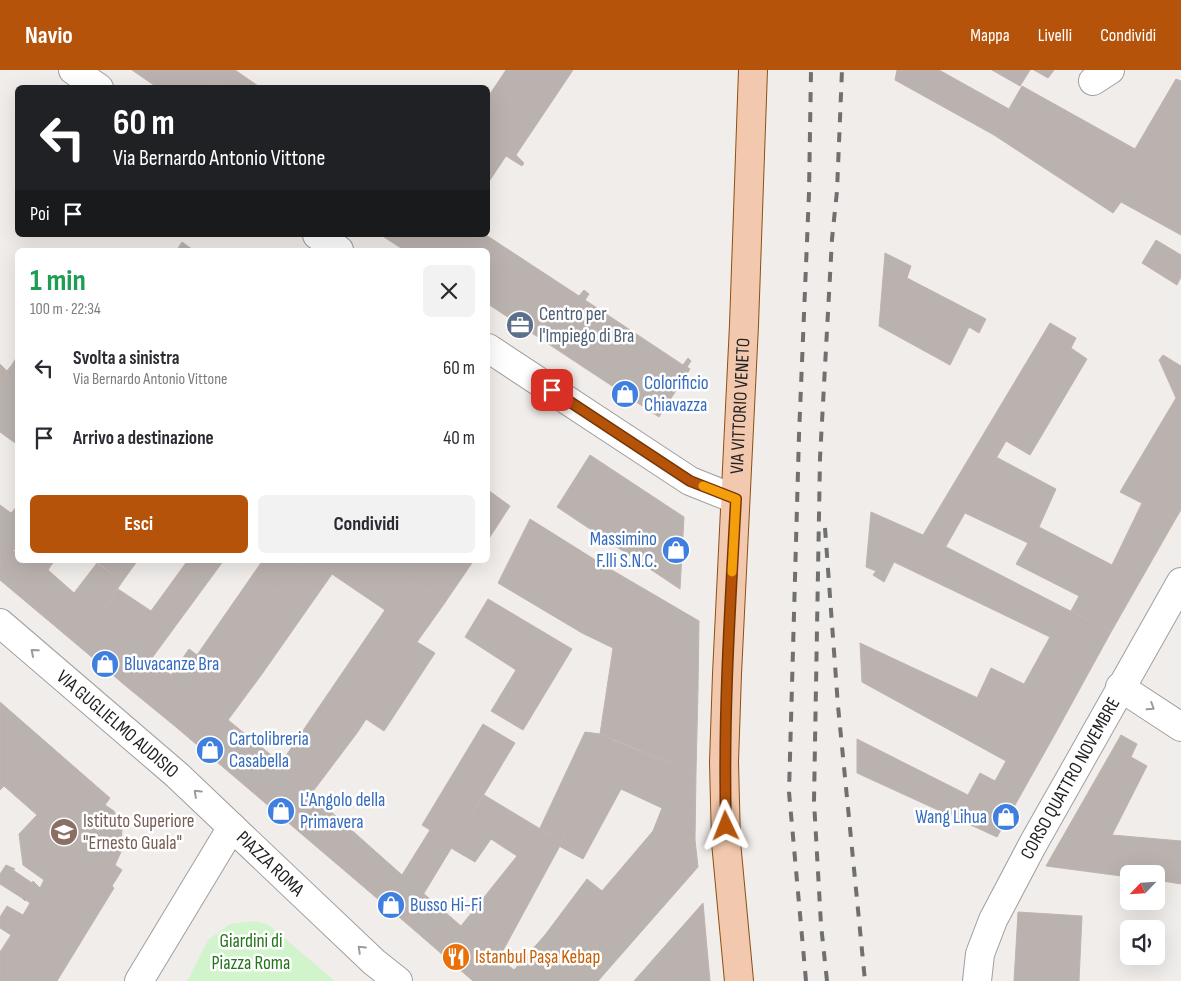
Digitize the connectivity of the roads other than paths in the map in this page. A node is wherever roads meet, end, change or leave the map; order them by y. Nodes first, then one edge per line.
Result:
1 (73, 70) edge
2 (753, 70) edge
3 (95, 85) edge
4 (320, 237) edge
5 (336, 248) edge
6 (490, 349) edge
7 (736, 499) junction
8 (1181, 582) edge
9 (0, 623) edge
10 (1120, 687) junction
11 (1181, 727) edge
12 (232, 827) junction
13 (139, 981) edge
14 (398, 981) edge
15 (739, 981) edge
16 (977, 981) edge

1 - 3 street
2 - 7 main road, VIA VITTORIO VENETO
4 - 5 street
6 - 7 street
7 - 15 main road, VIA VITTORIO VENETO
8 - 10 street, CORSO QUATTRO NOVEMBRE
12 -> 9 street, VIA GUGLIELMO AUDISIO
10 -> 11 street
10 - 16 street, CORSO QUATTRO NOVEMBRE
12 - 13 street, PIAZZA ROMA
14 -> 12 street, PIAZZA ROMA

